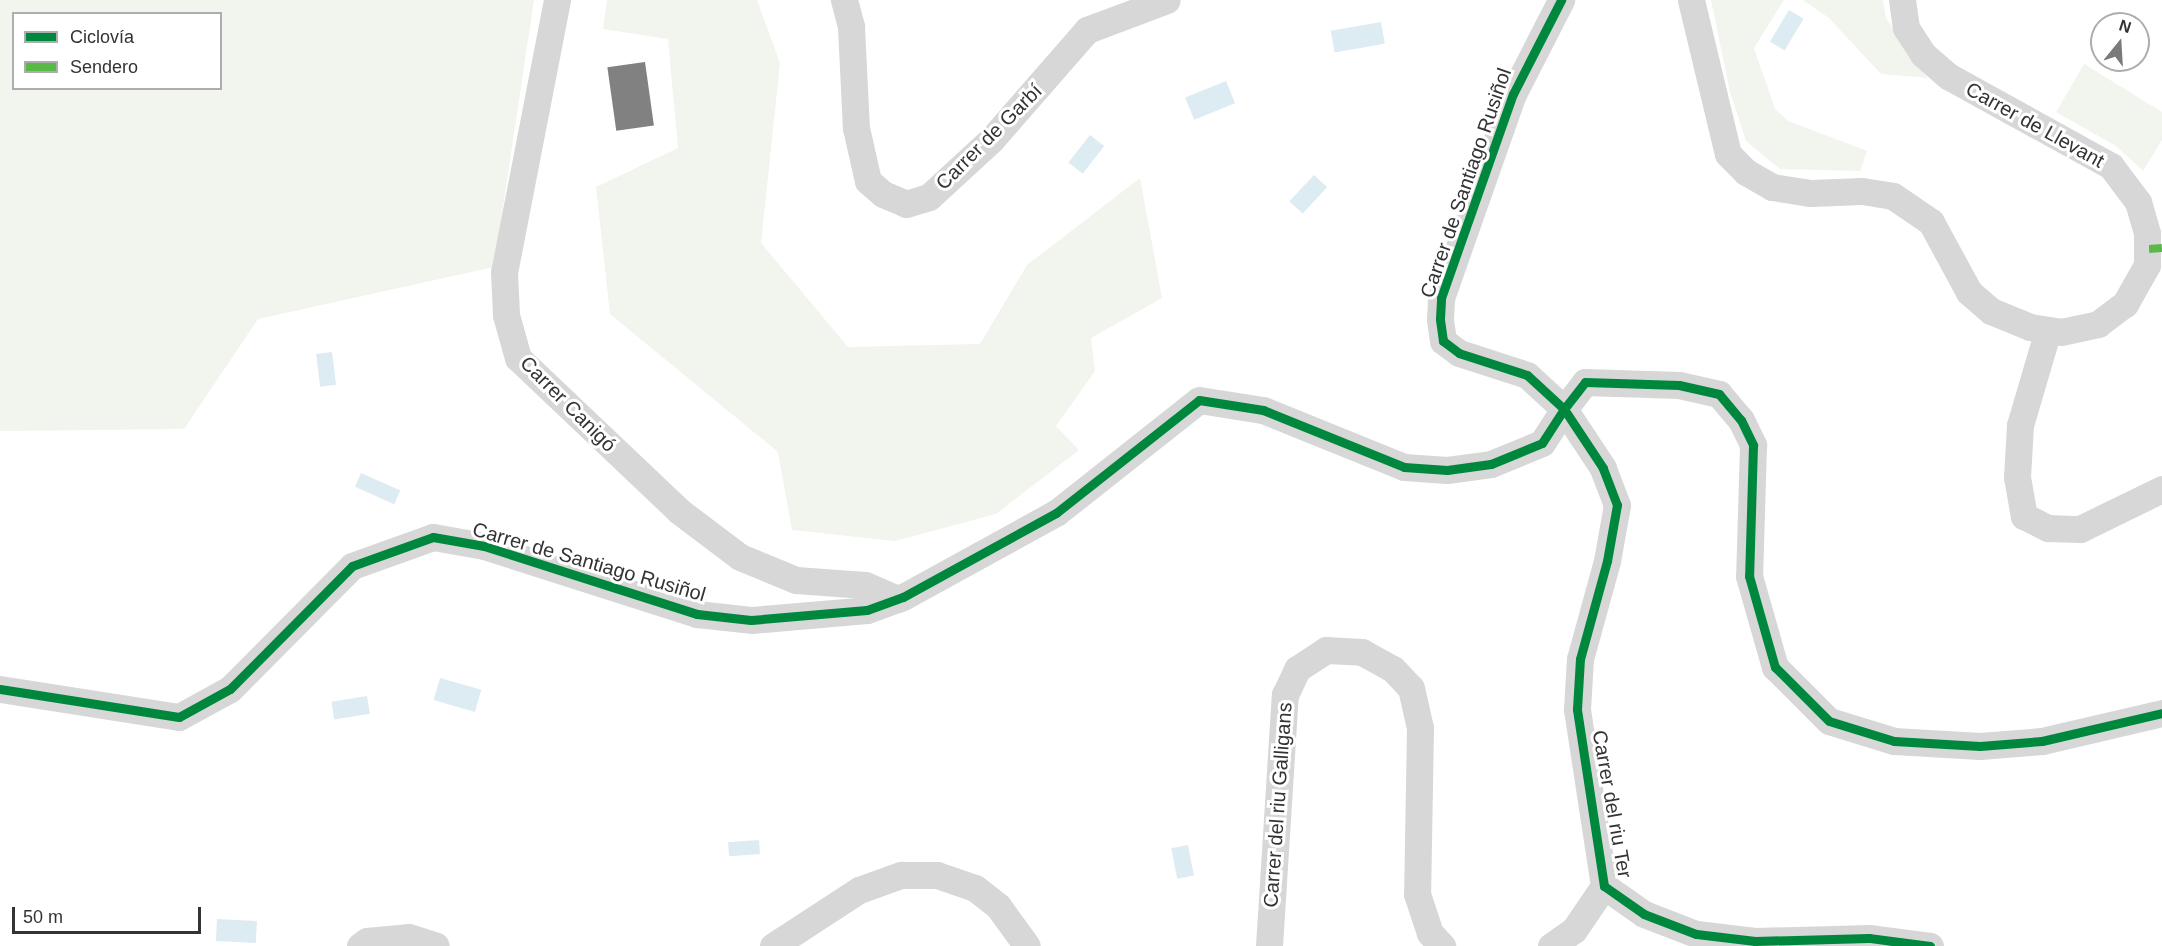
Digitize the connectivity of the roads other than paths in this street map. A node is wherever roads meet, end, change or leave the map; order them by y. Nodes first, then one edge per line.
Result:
1 (557, 0) edge
2 (844, 0) edge
3 (1167, 0) edge
4 (1560, 0) edge
5 (1691, 0) edge
6 (1902, 0) edge
7 (2048, 330) junction
8 (1564, 409) junction
9 (2162, 489) edge
10 (898, 599) junction
11 (0, 689) edge
12 (2162, 713) edge
13 (1604, 886) junction
14 (360, 946) edge
15 (436, 946) edge
16 (773, 946) edge
17 (1027, 946) edge
18 (1269, 946) edge
19 (1442, 946) edge
20 (1551, 946) edge
21 (1930, 946) edge

1 - 10 street, Carrer Canigó
2 - 3 street, Carrer de Garbí
4 - 8 street, Carrer de Santiago Rusiñol
5 - 7 street, Carrer de Llevant
6 - 7 street, Carrer de Llevant
7 - 9 street
8 - 10 street, Carrer de Santiago Rusiñol
8 - 12 street
8 - 13 street, Carrer del riu Ter
10 - 11 street, Carrer de Santiago Rusiñol
13 - 20 street
13 - 21 street, Carrer del riu Ter
14 - 15 street
16 - 17 street
18 - 19 street, Carrer del riu Galligans

